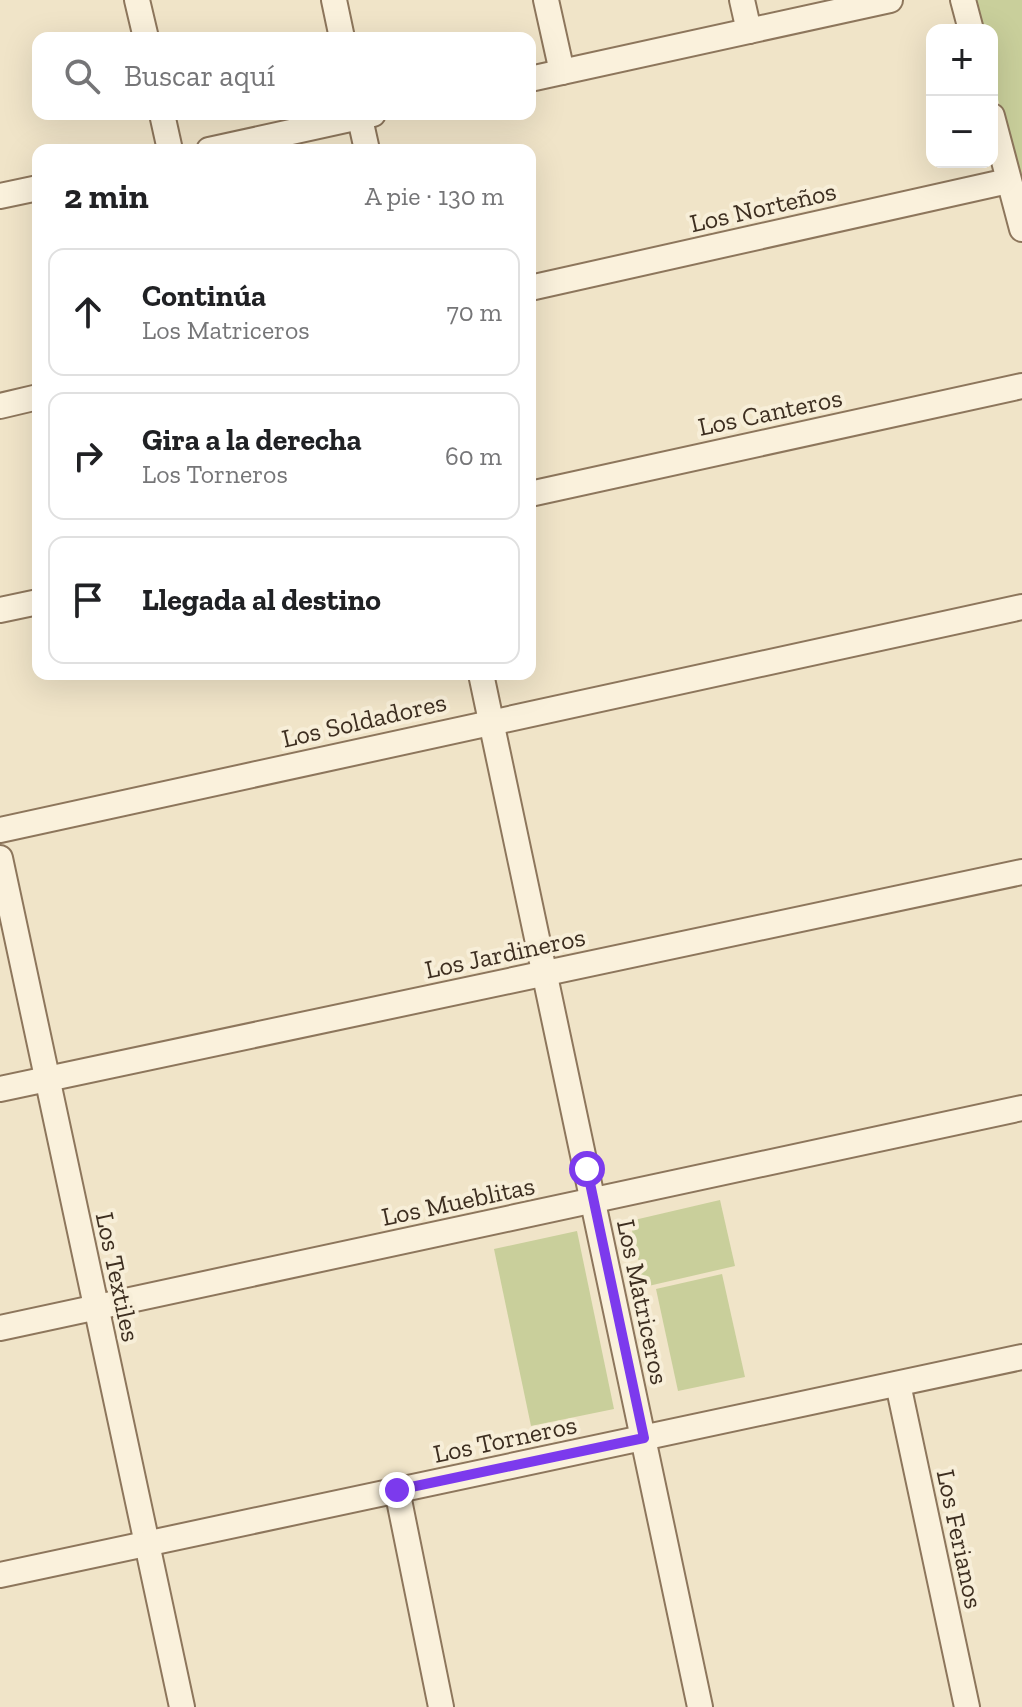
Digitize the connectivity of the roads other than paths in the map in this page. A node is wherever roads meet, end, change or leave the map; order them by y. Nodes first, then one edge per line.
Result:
1 (137, 0) edge
2 (334, 0) edge
3 (546, 0) edge
4 (742, 0) edge
5 (890, 0) edge
6 (963, 0) edge
7 (969, 24) edge
8 (749, 31) junction
9 (145, 32) edge
10 (341, 32) edge
11 (562, 72) junction
12 (536, 78) edge
13 (163, 120) edge
14 (342, 120) edge
15 (364, 120) edge
16 (998, 140) edge
17 (169, 144) edge
18 (236, 144) edge
19 (366, 144) edge
20 (1008, 181) junction
21 (32, 189) edge
22 (1, 192) edge
23 (1022, 229) edge
24 (536, 287) edge
25 (1022, 386) edge
26 (32, 398) edge
27 (0, 406) edge
28 (536, 493) edge
29 (32, 603) edge
30 (1022, 607) edge
31 (0, 610) edge
32 (482, 680) edge
33 (491, 721) junction
34 (0, 830) edge
35 (0, 858) edge
36 (1022, 872) edge
37 (545, 973) junction
38 (47, 1079) junction
39 (0, 1089) edge
40 (1022, 1108) edge
41 (593, 1200) junction
42 (96, 1307) junction
43 (0, 1328) edge
44 (1022, 1357) edge
45 (898, 1384) junction
46 (644, 1438) junction
47 (397, 1490) junction
48 (146, 1543) junction
49 (0, 1575) edge
50 (182, 1707) edge
51 (441, 1707) edge
52 (700, 1707) edge
53 (967, 1707) edge

1 - 9 street
2 - 10 street
3 - 11 street
4 - 8 street
5 - 8 street
6 - 7 street
8 - 11 street
11 - 12 street
13 - 17 street
14 - 18 street
15 - 19 street
16 - 20 street
20 - 23 street
20 - 24 street, Los Norteños
21 - 22 street
25 - 28 street, Los Canteros
26 - 27 street
29 - 31 street
30 - 33 street, Los Soldadores
32 - 33 street, Los Matriceros
33 - 34 street, Los Soldadores
33 - 37 street, Los Matriceros
35 - 38 street, Los Textiles
36 - 37 street, Los Jardineros
37 - 38 street, Los Jardineros
37 - 41 street, Los Matriceros
38 - 39 street, Los Jardineros
38 - 42 street, Los Textiles
40 - 41 street, Los Mueblitas
41 - 42 street, Los Mueblitas
41 - 46 street, Los Matriceros
42 - 43 street, Los Mueblitas
42 - 48 street, Los Textiles
44 - 45 street, Los Torneros
45 - 46 street, Los Torneros
45 - 53 street, Los Ferianos
46 - 47 street, Los Torneros
46 - 52 street, Los Matriceros
47 - 48 street, Los Torneros
47 - 51 street
48 - 49 street, Los Torneros
48 - 50 street, Los Textiles

